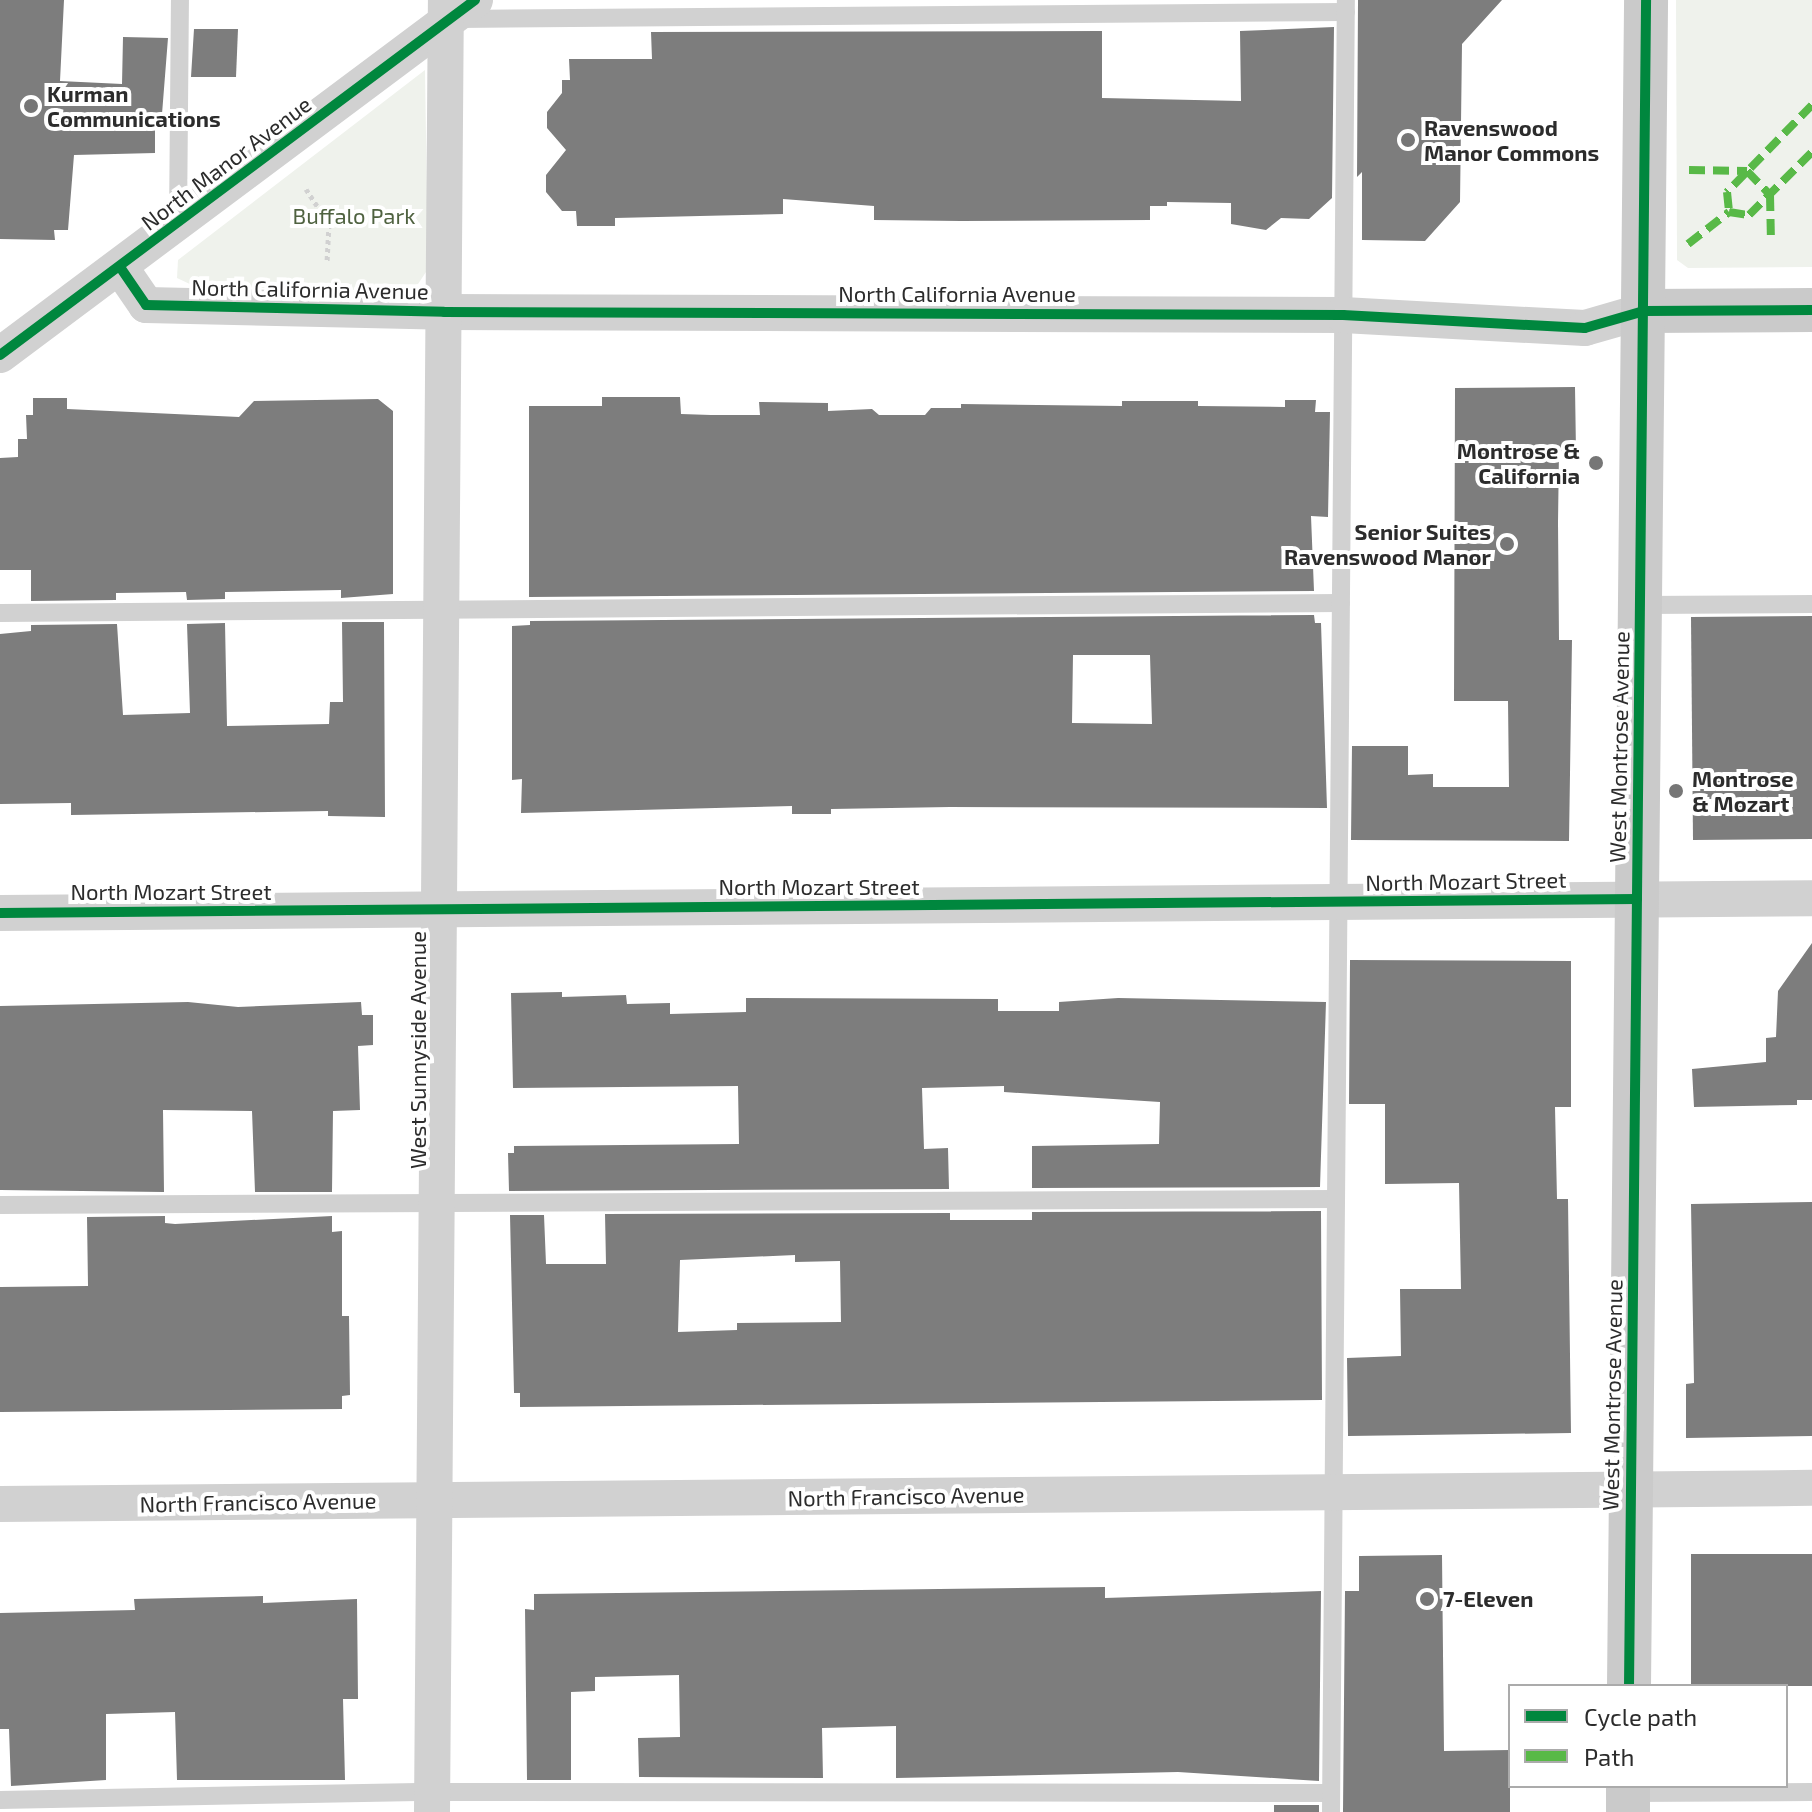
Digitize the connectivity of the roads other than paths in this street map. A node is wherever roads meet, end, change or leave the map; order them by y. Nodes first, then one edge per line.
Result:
1 (180, 0) edge
2 (1646, 0) edge
3 (456, 6) edge
4 (1346, 6) edge
5 (178, 225) junction
6 (120, 267) junction
7 (1812, 310) edge
8 (1644, 311) junction
9 (444, 312) junction
10 (1343, 315) junction
11 (0, 355) edge
12 (1341, 603) junction
13 (1812, 604) edge
14 (1641, 605) junction
15 (442, 608) junction
16 (0, 613) edge
17 (1812, 898) edge
18 (1637, 899) junction
19 (1338, 903) junction
20 (439, 910) junction
21 (0, 913) edge
22 (1336, 1199) junction
23 (437, 1200) junction
24 (0, 1205) edge
25 (1632, 1488) junction
26 (1812, 1488) edge
27 (1334, 1492) junction
28 (435, 1500) junction
29 (0, 1504) edge
30 (1629, 1684) edge
31 (1812, 1792) edge
32 (1331, 1793) junction
33 (1628, 1797) edge
34 (0, 1800) edge
35 (432, 1802) edge
36 (1331, 1812) edge

1 - 5 lane
2 - 8 main road, West Montrose Avenue
3 - 4 lane
3 - 5 street, North Manor Avenue
3 - 9 street, West Sunnyside Avenue
4 - 10 lane
5 - 6 street, North Manor Avenue
6 - 9 street, North California Avenue
6 - 11 street, North Manor Avenue
7 - 8 main road, North California Avenue
8 - 10 street, North California Avenue
8 - 14 main road, West Montrose Avenue
9 - 10 street, North California Avenue
9 - 15 street, West Sunnyside Avenue
10 - 12 lane
12 - 15 lane
12 - 19 lane
13 - 14 lane
14 - 18 main road, West Montrose Avenue
15 - 16 lane
15 - 20 street, West Sunnyside Avenue
17 - 18 street, North Mozart Street
18 - 19 street, North Mozart Street
18 - 25 main road, West Montrose Avenue
19 - 20 street, North Mozart Street
19 - 22 lane
20 - 21 street, North Mozart Street
20 - 23 street, West Sunnyside Avenue
22 - 23 lane
22 - 27 lane
23 - 24 lane
23 - 28 street, West Sunnyside Avenue
25 - 26 street, North Francisco Avenue
25 - 27 street, North Francisco Avenue
25 - 30 main road, West Montrose Avenue
27 - 28 street, North Francisco Avenue
27 - 32 lane
28 - 29 street, North Francisco Avenue
28 - 35 street, West Sunnyside Avenue
31 - 33 lane
32 - 35 lane
32 - 36 lane
34 - 35 lane

